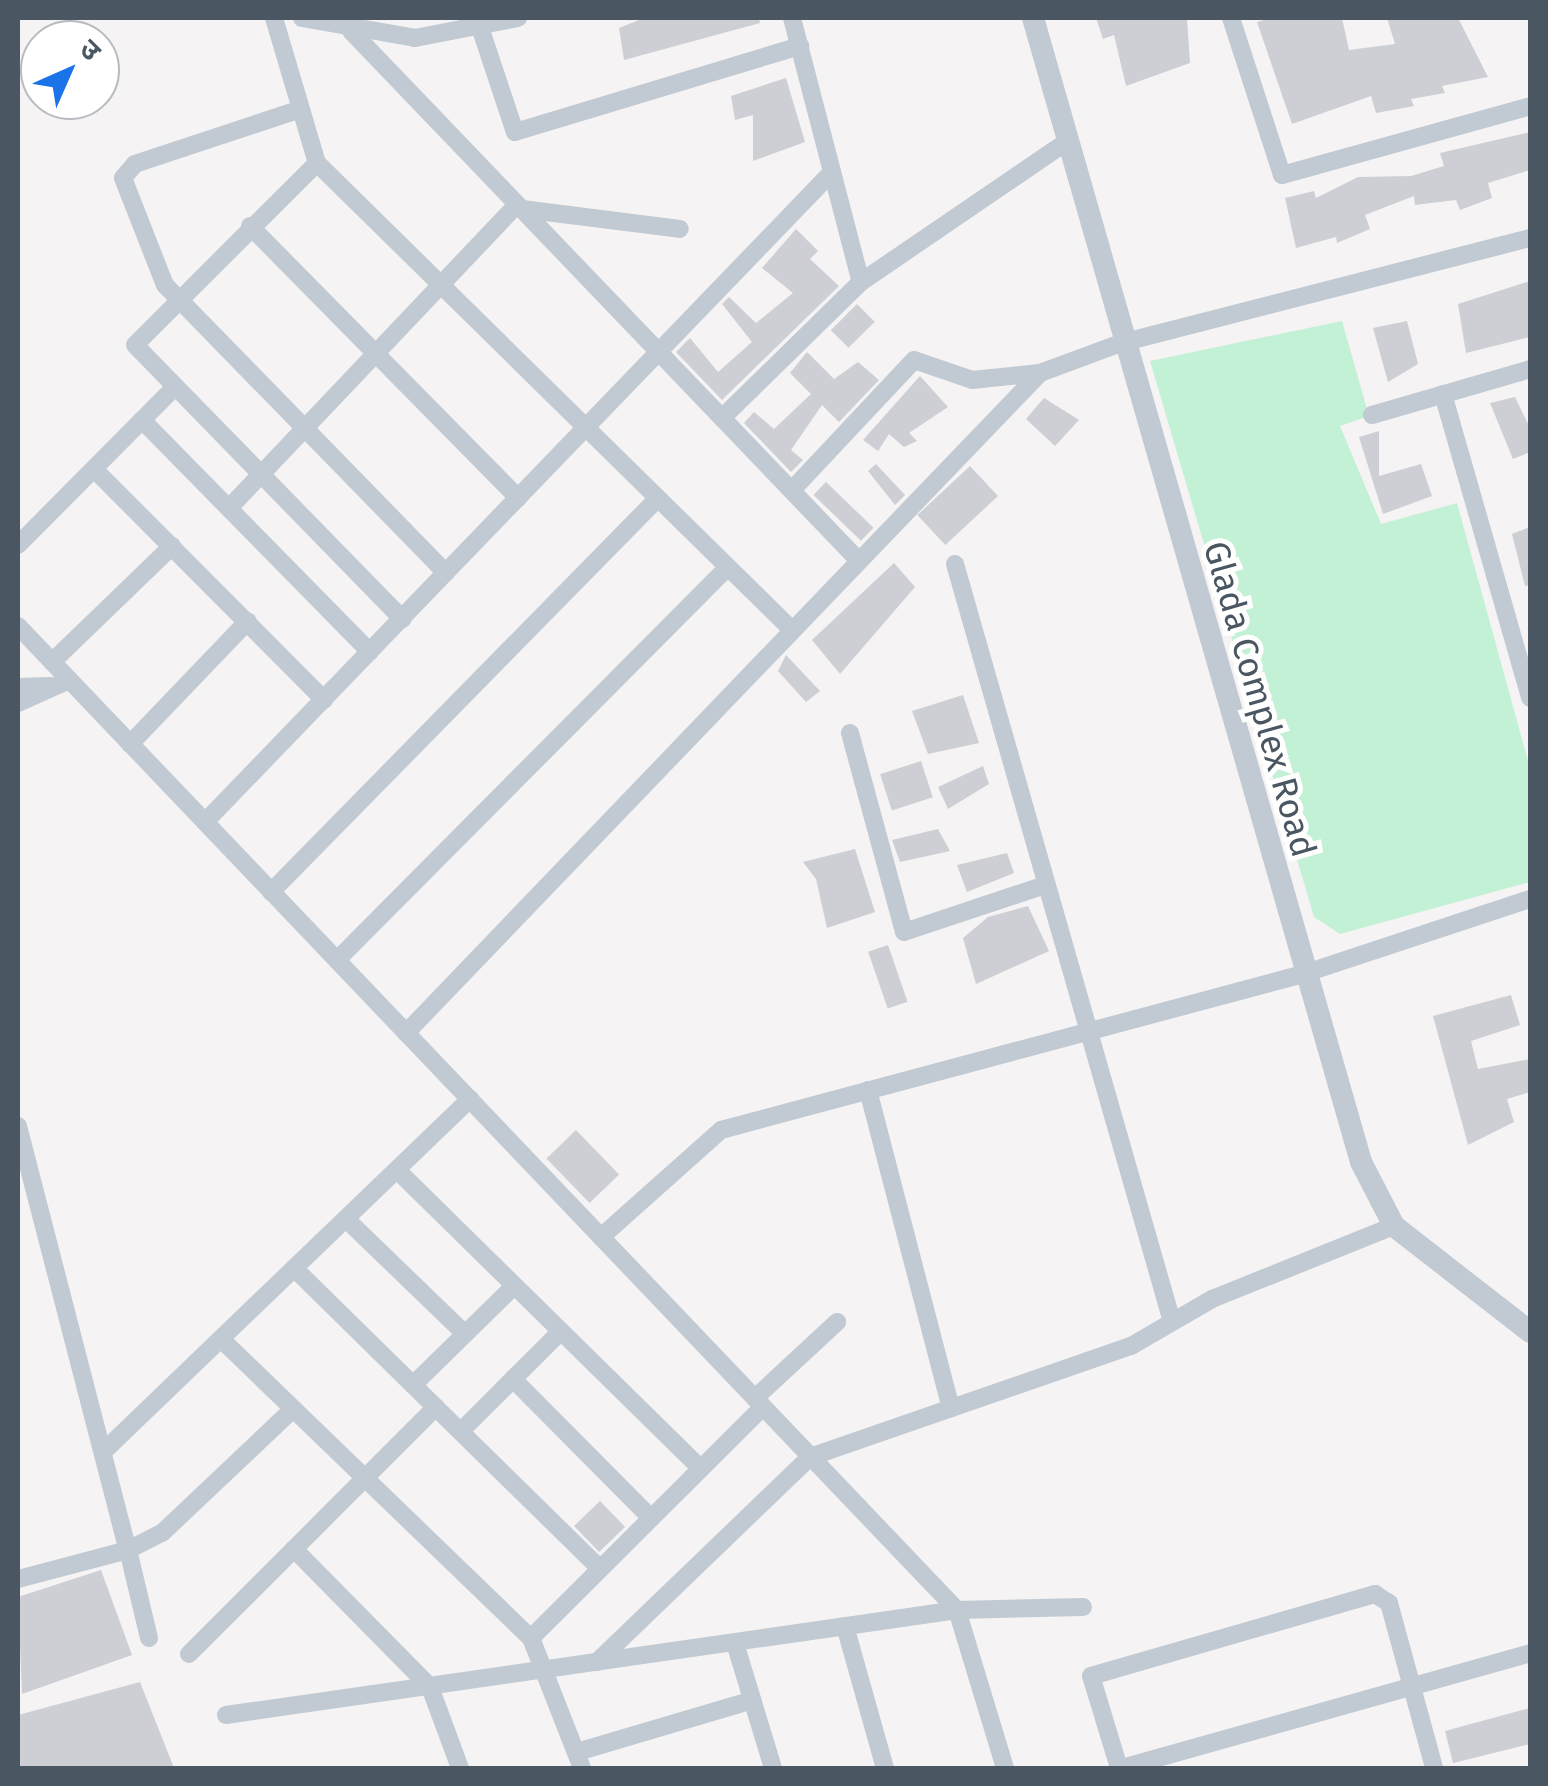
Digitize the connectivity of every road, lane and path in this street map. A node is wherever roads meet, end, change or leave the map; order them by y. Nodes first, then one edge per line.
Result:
1 (274, 18) edge
2 (302, 18) edge
3 (518, 18) edge
4 (792, 18) edge
5 (1034, 18) edge
6 (1231, 18) edge
7 (479, 22) edge
8 (351, 31) junction
9 (800, 46) junction
10 (1530, 106) edge
11 (298, 110) junction
12 (1068, 142) junction
13 (317, 162) junction
14 (832, 172) junction
15 (514, 208) junction
16 (250, 226) junction
17 (680, 230) dead end
18 (1530, 238) edge
19 (861, 282) junction
20 (441, 285) junction
21 (177, 298) junction
22 (1121, 343) junction
23 (658, 352) junction
24 (375, 354) junction
25 (1530, 370) edge
26 (1040, 373) junction
27 (175, 388) junction
28 (1443, 394) junction
29 (1372, 415) dead end
30 (722, 418) junction
31 (142, 420) junction
32 (586, 428) junction
33 (304, 429) junction
34 (94, 468) junction
35 (261, 474) junction
36 (792, 490) junction
37 (518, 498) junction
38 (658, 498) junction
39 (230, 507) junction
40 (18, 545) edge
41 (172, 546) junction
42 (859, 561) junction
43 (955, 564) dead end
44 (728, 567) junction
45 (446, 574) junction
46 (402, 619) junction
47 (248, 621) junction
48 (18, 626) edge
49 (792, 630) junction
50 (370, 652) junction
51 (52, 662) junction
52 (70, 680) junction
53 (50, 686) junction
54 (18, 687) edge
55 (1530, 698) edge
56 (324, 700) junction
57 (18, 703) edge
58 (850, 733) dead end
59 (130, 744) junction
60 (206, 822) junction
61 (1045, 886) junction
62 (271, 892) junction
63 (1530, 899) edge
64 (337, 960) junction
65 (1303, 974) junction
66 (406, 1032) junction
67 (1086, 1032) junction
68 (868, 1090) junction
69 (470, 1100) junction
70 (18, 1126) edge
71 (397, 1170) junction
72 (346, 1218) junction
73 (1394, 1226) junction
74 (601, 1237) junction
75 (294, 1268) junction
76 (514, 1286) junction
77 (837, 1322) dead end
78 (1172, 1322) junction
79 (561, 1331) junction
80 (1530, 1332) edge
81 (465, 1334) junction
82 (221, 1339) junction
83 (513, 1379) junction
84 (414, 1385) junction
85 (759, 1403) junction
86 (436, 1407) junction
87 (293, 1408) junction
88 (951, 1408) junction
89 (460, 1432) junction
90 (104, 1451) junction
91 (810, 1456) junction
92 (701, 1469) junction
93 (365, 1478) junction
94 (651, 1518) junction
95 (294, 1549) junction
96 (128, 1550) junction
97 (600, 1568) junction
98 (18, 1579) edge
99 (1084, 1608) dead end
100 (957, 1610) junction
101 (845, 1626) junction
102 (149, 1638) dead end
103 (530, 1638) junction
104 (735, 1642) junction
105 (1530, 1653) edge
106 (189, 1654) dead end
107 (597, 1662) junction
108 (547, 1670) junction
109 (430, 1687) junction
110 (1412, 1687) junction
111 (752, 1700) junction
112 (226, 1715) dead end
113 (580, 1760) edge
114 (460, 1768) edge
115 (772, 1768) edge
116 (885, 1768) edge
117 (1005, 1768) edge
118 (1120, 1768) edge
119 (1434, 1768) edge

1 - 11 street
2 - 8 street
3 - 7 street
4 - 9 street
5 - 12 street, Glada Complex Road
6 - 10 street
7 - 8 street
7 - 9 street
8 - 15 street
9 - 14 street
11 - 13 street
11 - 21 street
12 - 19 street
12 - 22 street, Glada Complex Road
13 - 16 street
13 - 20 street
14 - 19 street
14 - 23 street
15 - 17 street
15 - 20 street
15 - 23 street
16 - 21 street
16 - 24 street
18 - 22 street
19 - 30 street
20 - 24 street
20 - 32 street
21 - 27 street
21 - 33 street
22 - 26 street
22 - 65 street, Glada Complex Road
23 - 30 street
23 - 32 street
24 - 33 street
24 - 37 street
25 - 28 street
26 - 36 street
26 - 42 street
27 - 31 street
27 - 35 street
28 - 29 street
28 - 55 street
30 - 36 street
31 - 34 street
31 - 39 street
32 - 37 street
32 - 38 street
33 - 35 street
33 - 45 street
34 - 40 street
34 - 41 street
35 - 39 street
35 - 46 street
36 - 42 street
37 - 45 street
38 - 44 street
38 - 62 street
39 - 50 street
41 - 47 street
41 - 51 street
42 - 49 street
43 - 61 street
44 - 49 street
44 - 64 street
45 - 46 street
46 - 50 street
47 - 56 street
47 - 59 street
48 - 51 street
49 - 66 street
50 - 56 street
51 - 52 street
52 - 53 street
52 - 59 street
53 - 54 street
53 - 57 street
56 - 60 street
58 - 61 street
59 - 60 street
60 - 62 street
61 - 67 street
62 - 64 street
63 - 65 street
64 - 66 street
65 - 67 street
65 - 73 street, Glada Complex Road
66 - 69 street
67 - 68 street
67 - 78 street
68 - 74 street
68 - 88 street
69 - 71 street
69 - 74 street
70 - 90 street
71 - 72 street
71 - 76 street
72 - 75 street
72 - 81 street
73 - 78 street
73 - 80 street, Glada Complex Road
74 - 85 street
75 - 82 street
75 - 84 street
76 - 79 street
76 - 81 street
77 - 85 street
78 - 88 street
79 - 83 street
79 - 92 street
81 - 84 street
82 - 87 street
82 - 90 street
83 - 89 street
83 - 94 street
84 - 86 street
85 - 91 street
85 - 92 street
86 - 89 street
86 - 93 street
87 - 93 street
87 - 96 street
88 - 91 street
89 - 97 street
90 - 96 street
91 - 100 street
91 - 107 street
92 - 94 street
93 - 95 street
93 - 103 street
94 - 97 street
95 - 106 street
95 - 109 street
96 - 98 street
96 - 102 street
97 - 103 street
99 - 100 street
100 - 101 street
100 - 117 street
101 - 104 street
101 - 116 street
103 - 108 street
104 - 107 street
104 - 111 street
105 - 110 street
107 - 108 street
108 - 109 street
108 - 113 street
109 - 112 street
109 - 114 street
110 - 118 street
110 - 118 street
110 - 119 street
111 - 113 street
111 - 115 street

